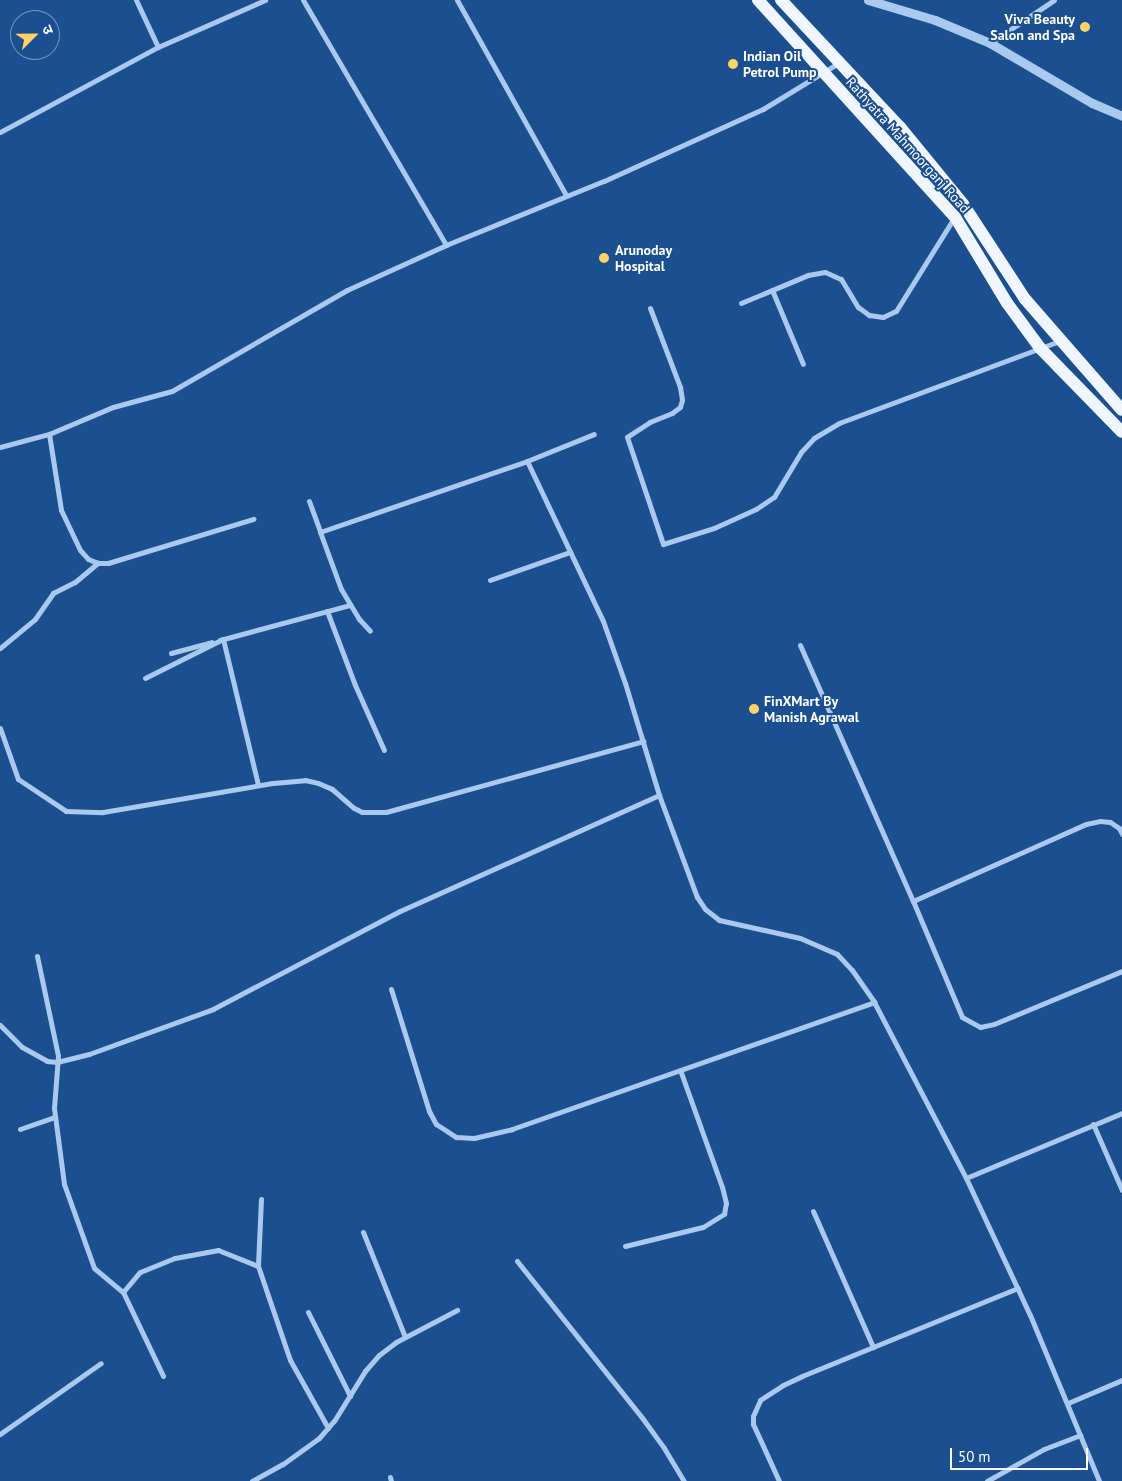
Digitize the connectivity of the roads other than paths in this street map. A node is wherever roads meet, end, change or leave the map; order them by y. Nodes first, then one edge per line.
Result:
1 (136, 0) edge
2 (265, 0) edge
3 (303, 0) edge
4 (457, 0) edge
5 (758, 0) edge
6 (781, 0) edge
7 (868, 0) edge
8 (1054, 0) edge
9 (990, 43) junction
10 (158, 47) junction
11 (840, 62) junction
12 (823, 72) junction
13 (1122, 116) edge
14 (0, 132) edge
15 (566, 195) junction
16 (963, 204) junction
17 (955, 217) junction
18 (446, 245) junction
19 (772, 290) junction
20 (741, 303) dead end
21 (650, 308) dead end
22 (1060, 341) junction
23 (1040, 348) junction
24 (803, 364) dead end
25 (1122, 410) edge
26 (1122, 432) edge
27 (49, 434) junction
28 (594, 434) dead end
29 (0, 447) edge
30 (527, 461) junction
31 (308, 501) dead end
32 (253, 518) dead end
33 (320, 532) junction
34 (570, 552) junction
35 (98, 563) junction
36 (490, 580) dead end
37 (350, 605) junction
38 (327, 611) junction
39 (370, 631) dead end
40 (223, 639) junction
41 (800, 645) dead end
42 (0, 647) edge
43 (171, 653) dead end
44 (145, 678) dead end
45 (0, 728) edge
46 (643, 741) junction
47 (384, 750) dead end
48 (258, 785) junction
49 (659, 795) junction
50 (1122, 834) edge
51 (913, 901) junction
52 (37, 956) dead end
53 (1122, 971) edge
54 (391, 989) dead end
55 (874, 1002) junction
56 (0, 1025) edge
57 (57, 1062) junction
58 (680, 1070) junction
59 (1122, 1113) edge
60 (55, 1117) junction
61 (1093, 1124) junction
62 (20, 1129) dead end
63 (966, 1178) junction
64 (1122, 1190) edge
65 (261, 1198) dead end
66 (813, 1211) dead end
67 (363, 1232) dead end
68 (625, 1246) dead end
69 (517, 1261) dead end
70 (258, 1266) junction
71 (1018, 1288) junction
72 (123, 1292) junction
73 (457, 1310) dead end
74 (308, 1312) dead end
75 (405, 1337) junction
76 (873, 1347) junction
77 (101, 1363) dead end
78 (163, 1376) dead end
79 (1122, 1380) edge
80 (350, 1396) junction
81 (1068, 1403) junction
82 (328, 1428) junction
83 (0, 1434) edge
84 (1080, 1435) junction
85 (252, 1481) edge
86 (684, 1481) edge
87 (780, 1481) edge
88 (987, 1481) edge
89 (1099, 1481) edge

1 - 10 street
2 - 10 street
3 - 18 street
4 - 15 street
5 - 12 main road, Rathyatra Mahmoorganj Road
6 - 11 main road, Rathyatra Mahmoorganj Road
7 - 9 street
8 - 9 street
9 - 13 street
10 - 14 street
11 - 12 street
11 - 16 main road, Rathyatra Mahmoorganj Road
12 - 15 street
12 - 17 main road, Rathyatra Mahmoorganj Road
15 - 18 street
16 - 17 street
16 - 22 main road, Rathyatra Mahmoorganj Road
17 - 19 street
17 - 23 main road, Rathyatra Mahmoorganj Road
18 - 27 street
19 - 20 street
19 - 24 street
21 - 23 street
22 - 23 street
22 - 25 main road, Rathyatra Mahmoorganj Road
23 - 26 main road, Rathyatra Mahmoorganj Road
27 - 29 street
27 - 35 street
28 - 30 street
30 - 33 street
30 - 34 street
31 - 33 street
32 - 35 street
33 - 37 street
34 - 36 street
34 - 46 street
35 - 42 street
37 - 38 street
37 - 39 street
38 - 40 street
38 - 47 street
40 - 43 street
40 - 44 street
40 - 48 street
41 - 51 street
45 - 48 street
46 - 48 street
46 - 49 street
49 - 55 street
49 - 57 street
50 - 51 street
51 - 53 street
52 - 57 street
54 - 58 street
55 - 58 street
55 - 63 street
56 - 57 street
57 - 60 street
58 - 68 street
59 - 61 street
60 - 62 street
60 - 72 street
61 - 63 street
61 - 64 street
63 - 71 street
65 - 70 street
66 - 76 street
67 - 75 street
69 - 86 street
70 - 72 street
70 - 82 street
71 - 76 street
71 - 81 street
72 - 78 street
73 - 75 street
74 - 80 street
75 - 80 street
76 - 87 street
77 - 83 street
79 - 81 street
80 - 82 street
81 - 84 street
82 - 85 street
84 - 88 street
84 - 89 street

